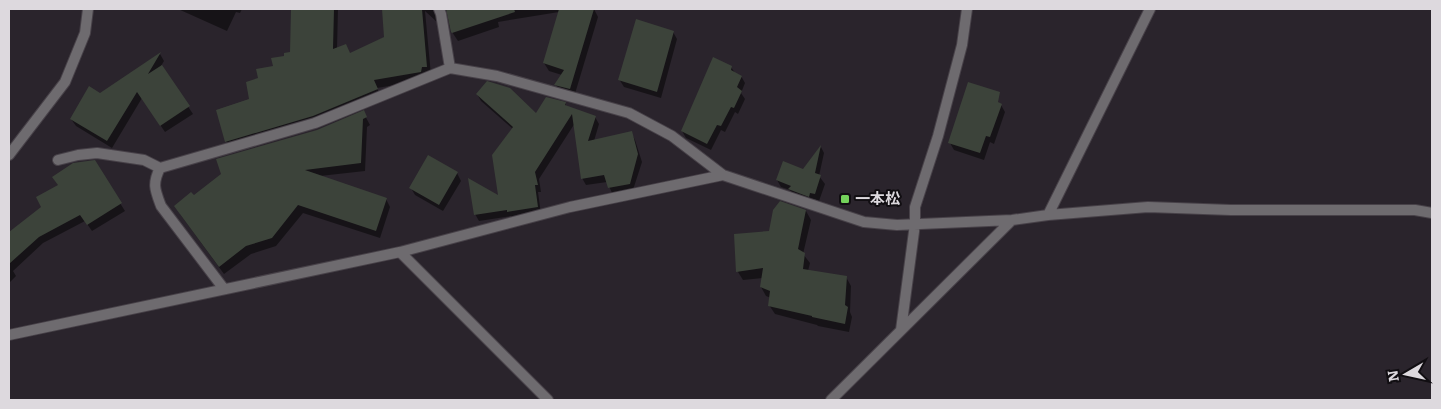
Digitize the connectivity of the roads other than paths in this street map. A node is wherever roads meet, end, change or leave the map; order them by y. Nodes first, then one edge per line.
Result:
1 (88, 9) edge
2 (439, 9) edge
3 (967, 9) edge
4 (1150, 9) edge
5 (450, 68) junction
6 (9, 155) edge
7 (58, 160) dead end
8 (160, 168) junction
9 (723, 175) junction
10 (1432, 213) edge
11 (1048, 215) junction
12 (1012, 220) junction
13 (915, 224) junction
14 (400, 252) junction
15 (224, 289) junction
16 (901, 330) junction
17 (9, 335) edge
18 (548, 400) edge
19 (831, 400) edge

1 - 6 street
2 - 5 street
3 - 13 street
4 - 11 street
5 - 8 street
5 - 9 street
7 - 8 street
8 - 15 street
9 - 13 street
9 - 14 street
10 - 11 street
11 - 12 street
12 - 13 street
12 - 16 street
13 - 16 street
14 - 15 street
14 - 18 street
15 - 17 street
16 - 19 street

